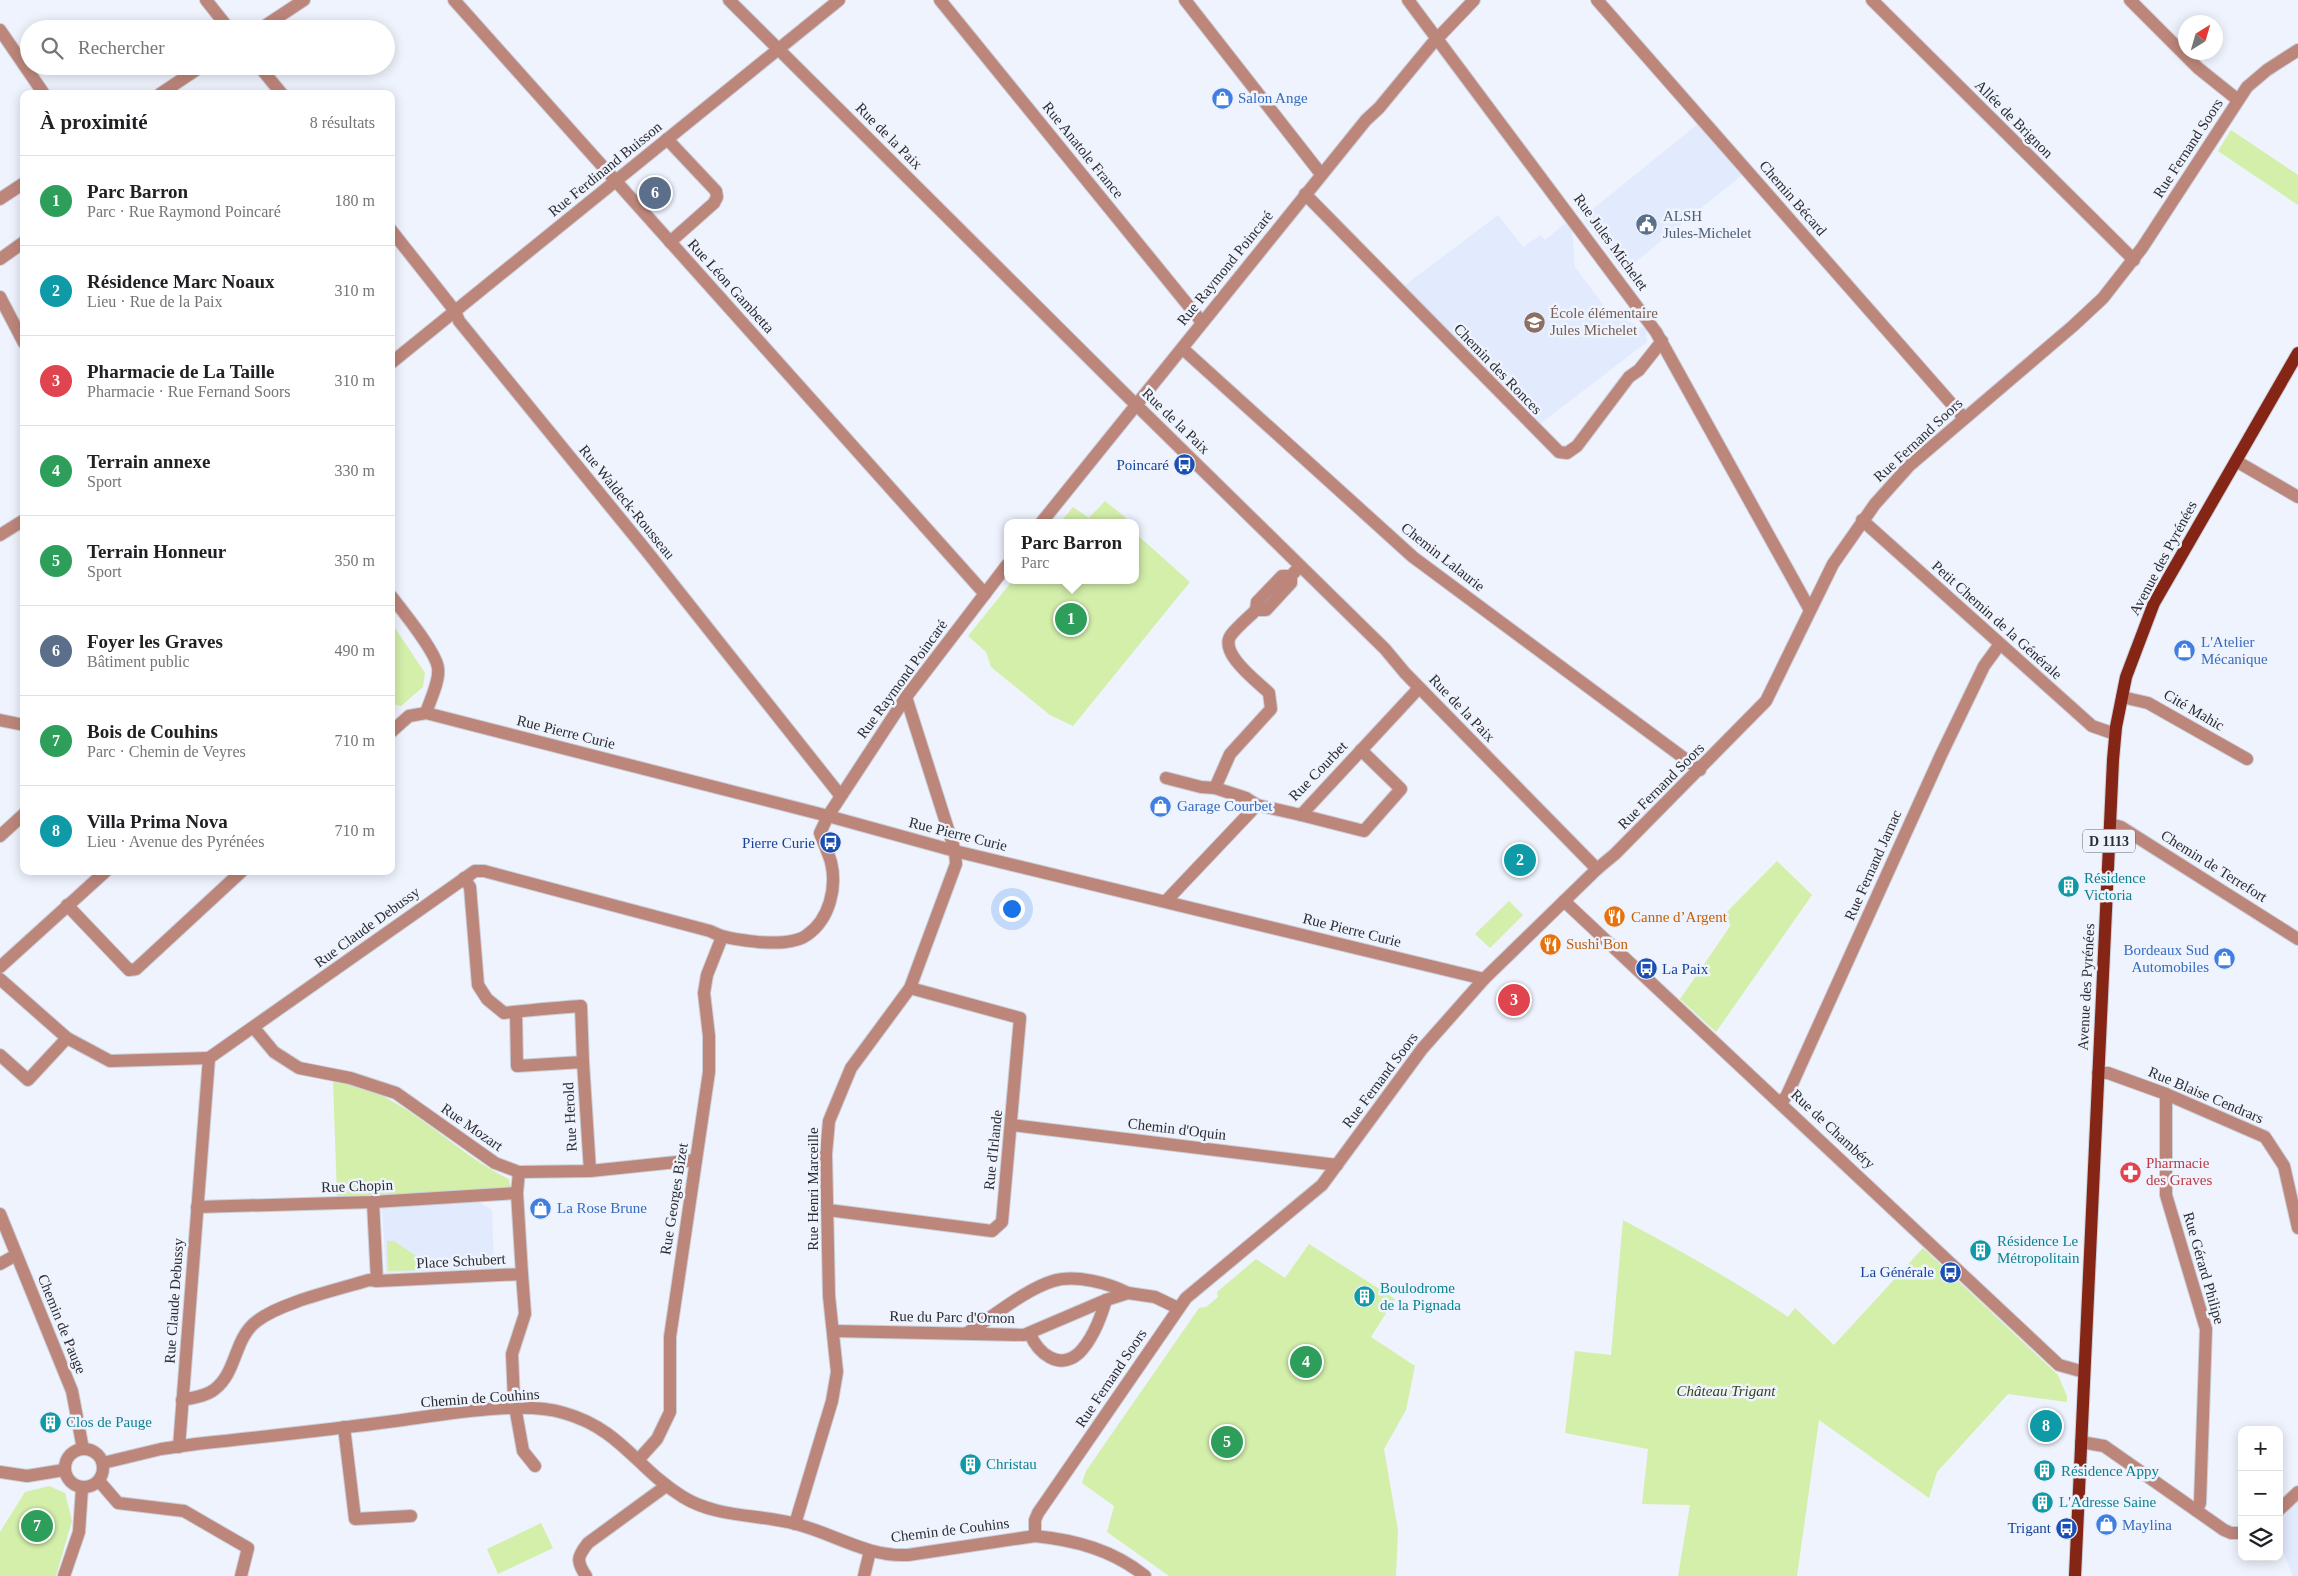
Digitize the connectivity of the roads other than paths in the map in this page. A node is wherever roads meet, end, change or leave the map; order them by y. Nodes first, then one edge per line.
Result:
1 (206, 0) edge
2 (304, 0) edge
3 (454, 0) edge
4 (729, 0) edge
5 (839, 0) edge
6 (940, 0) edge
7 (1185, 0) edge
8 (1408, 0) edge
9 (1474, 0) edge
10 (1597, 0) edge
11 (1872, 0) edge
12 (2130, 0) edge
13 (222, 20) edge
14 (274, 20) edge
15 (0, 30) edge
16 (1438, 38) junction
17 (779, 50) junction
18 (2298, 50) edge
19 (20, 59) edge
20 (31, 75) edge
21 (188, 75) edge
22 (266, 75) edge
23 (41, 90) edge
24 (166, 90) edge
25 (279, 90) edge
26 (2238, 100) junction
27 (668, 139) junction
28 (1322, 174) junction
29 (616, 181) junction
30 (20, 186) edge
31 (1305, 194) junction
32 (0, 199) edge
33 (395, 235) edge
34 (670, 242) junction
35 (20, 245) edge
36 (0, 259) edge
37 (2134, 260) junction
38 (0, 297) edge
39 (455, 310) junction
40 (1201, 321) junction
41 (20, 335) edge
42 (1662, 341) junction
43 (1183, 349) junction
44 (2298, 354) edge
45 (395, 360) edge
46 (1136, 406) junction
47 (1964, 418) junction
48 (2236, 461) junction
49 (2298, 497) edge
50 (1044, 519) edge
51 (1862, 520) junction
52 (20, 522) edge
53 (0, 535) edge
54 (1300, 566) junction
55 (1004, 569) edge
56 (984, 594) junction
57 (395, 602) edge
58 (1810, 610) junction
59 (2000, 644) junction
60 (1419, 688) junction
61 (906, 697) junction
62 (2122, 697) junction
63 (426, 713) junction
64 (0, 720) edge
65 (20, 724) edge
66 (395, 728) edge
67 (2115, 734) junction
68 (1361, 750) junction
69 (2247, 759) dead end
70 (1700, 770) junction
71 (1166, 778) dead end
72 (1215, 788) junction
73 (840, 795) junction
74 (1256, 805) junction
75 (828, 816) junction
76 (1301, 816) junction
77 (20, 818) edge
78 (2110, 824) junction
79 (0, 836) edge
80 (955, 851) junction
81 (1597, 869) junction
82 (101, 875) edge
83 (238, 875) edge
84 (464, 878) junction
85 (1166, 901) junction
86 (1564, 901) junction
87 (67, 905) junction
88 (722, 937) junction
89 (2298, 938) edge
90 (0, 967) edge
91 (1484, 978) junction
92 (0, 979) edge
93 (910, 988) junction
94 (516, 1012) junction
95 (254, 1028) junction
96 (67, 1038) junction
97 (0, 1055) edge
98 (209, 1058) junction
99 (584, 1062) junction
100 (2098, 1073) junction
101 (2166, 1094) junction
102 (1781, 1103) junction
103 (1012, 1125) junction
104 (696, 1160) junction
105 (1338, 1165) junction
106 (590, 1171) junction
107 (519, 1172) junction
108 (517, 1193) junction
109 (372, 1202) junction
110 (197, 1207) junction
111 (828, 1210) junction
112 (0, 1214) edge
113 (2298, 1228) edge
114 (16, 1255) junction
115 (0, 1264) edge
116 (522, 1274) junction
117 (377, 1281) junction
118 (1128, 1294) junction
119 (1106, 1300) junction
120 (1178, 1308) junction
121 (834, 1331) junction
122 (967, 1333) junction
123 (1030, 1334) junction
124 (2084, 1372) junction
125 (182, 1400) junction
126 (516, 1409) junction
127 (344, 1427) junction
128 (2081, 1442) junction
129 (179, 1447) junction
130 (83, 1449) junction
131 (639, 1459) junction
132 (102, 1463) junction
133 (535, 1466) dead end
134 (64, 1470) junction
135 (0, 1472) edge
136 (99, 1481) junction
137 (666, 1486) junction
138 (82, 1488) junction
139 (2298, 1492) edge
140 (2283, 1506) edge
141 (2197, 1511) junction
142 (411, 1516) dead end
143 (795, 1524) junction
144 (2238, 1533) edge
145 (1035, 1536) junction
146 (870, 1551) junction
147 (64, 1576) edge
148 (241, 1576) edge
149 (586, 1576) edge
150 (864, 1576) edge
151 (1144, 1576) edge
152 (2075, 1576) edge

1 - 13 street
2 - 14 street
3 - 29 street, Rue Léon Gambetta
4 - 17 street, Rue de la Paix
5 - 17 street, Rue Ferdinand Buisson
6 - 40 street, Rue Anatole France
7 - 28 street
8 - 16 street, Rue Jules Michelet
9 - 16 street, Rue Raymond Poincaré
10 - 47 street, Chemin Bécard
11 - 37 street, Allée de Brignon
12 - 26 street
15 - 19 street
16 - 28 street, Rue Raymond Poincaré
16 - 42 street, Rue Jules Michelet
17 - 27 street, Rue Ferdinand Buisson
17 - 46 street, Rue de la Paix
18 - 26 street, Rue Fernand Soors
20 - 23 street
21 - 24 street
22 - 25 street
26 - 37 street, Rue Fernand Soors
27 - 29 street, Rue Ferdinand Buisson
27 - 34 street
28 - 31 street, Rue Raymond Poincaré
29 - 34 street, Rue Léon Gambetta
29 - 39 street, Rue Ferdinand Buisson
30 - 32 street
31 - 40 street, Rue Raymond Poincaré
31 - 42 street, Chemin des Ronces
33 - 39 street, Rue Waldeck-Rousseau
34 - 56 street, Rue Léon Gambetta
35 - 36 street
37 - 47 street, Rue Fernand Soors
38 - 41 street
39 - 45 street, Rue Ferdinand Buisson
39 - 73 street, Rue Waldeck-Rousseau
40 - 43 street, Rue Raymond Poincaré
42 - 58 street, Rue Jules Michelet
43 - 46 street, Rue Raymond Poincaré
43 - 70 street, Chemin Lalaurie
44 - 48 main road, Avenue des Pyrénées / D 1113
46 - 50 street, Rue Raymond Poincaré
46 - 54 street, Rue de la Paix
47 - 51 street, Rue Fernand Soors
48 - 49 street
48 - 62 main road, Avenue des Pyrénées / D 1113
51 - 58 street, Rue Fernand Soors
51 - 59 street, Petit Chemin de la Générale
52 - 53 street
54 - 60 street, Rue de la Paix
54 - 72 street
55 - 56 street, Rue Raymond Poincaré
56 - 61 street, Rue Raymond Poincaré
57 - 63 street
58 - 70 street, Rue Fernand Soors
59 - 67 street, Petit Chemin de la Générale
59 - 102 street, Rue Fernand Jarnac
60 - 68 street, Rue Courbet
60 - 81 street, Rue de la Paix
61 - 73 street, Rue Raymond Poincaré
61 - 80 street
62 - 67 main road, Avenue des Pyrénées / D 1113
62 - 69 street, Cité Mahic
63 - 66 street, Rue Pierre Curie
63 - 75 street, Rue Pierre Curie
64 - 65 street
67 - 78 main road, Avenue des Pyrénées / D 1113
68 - 76 street, Rue Courbet
68 - 76 street
70 - 81 street, Rue Fernand Soors
71 - 72 street, Rue Courbet
72 - 74 street, Rue Courbet
73 - 75 street, Rue Raymond Poincaré
74 - 76 street, Rue Courbet
74 - 85 street
75 - 80 street, Rue Pierre Curie
75 - 88 street, Rue Claude Debussy
77 - 79 street
78 - 89 street, Chemin de Terrefort
78 - 100 main road, Avenue des Pyrénées / D 1113
80 - 85 street, Rue Pierre Curie
80 - 93 street, Rue Henri Marceille
81 - 86 street, Rue Fernand Soors
82 - 87 street
83 - 87 street
84 - 88 street, Rue Claude Debussy
84 - 94 street
84 - 95 street, Rue Claude Debussy
85 - 91 street, Rue Pierre Curie
86 - 91 street, Rue Fernand Soors
86 - 102 street, Rue de Chambéry
87 - 90 street
88 - 104 street, Rue Georges Bizet
91 - 105 street, Rue Fernand Soors
92 - 96 street
93 - 103 street, Rue d'Irlande
93 - 111 street, Rue Henri Marceille
94 - 99 street
94 - 99 street, Rue Herold
95 - 98 street, Rue Claude Debussy
95 - 107 street, Rue Mozart
96 - 97 street
96 - 98 street
98 - 110 street, Rue Claude Debussy
99 - 106 street, Rue Herold
100 - 101 street, Rue Blaise Cendrars
100 - 124 main road, Avenue des Pyrénées / D 1113
101 - 113 street, Rue Blaise Cendrars
101 - 141 street, Rue Gérard Philipe
102 - 124 street, Rue de Chambéry
103 - 105 street, Chemin d'Oquin
103 - 111 street, Rue d'Irlande
104 - 106 street, Rue Mozart
104 - 131 street, Rue Georges Bizet
105 - 120 street, Rue Fernand Soors
106 - 107 street, Rue Mozart
107 - 108 street, Place Schubert
108 - 109 street, Rue Chopin
108 - 116 street, Place Schubert
109 - 110 street, Rue Chopin
109 - 117 street
110 - 125 street, Rue Claude Debussy
111 - 121 street, Rue Henri Marceille
112 - 114 street, Chemin de Pauge
114 - 115 street
114 - 130 street, Chemin de Pauge
116 - 117 street, Place Schubert
116 - 126 street
117 - 125 street, Place Schubert
118 - 119 street, Rue du Parc d'Ornon
118 - 120 street, Rue du Parc d'Ornon
118 - 122 street
119 - 123 street, Rue du Parc d'Ornon
119 - 123 street
120 - 145 street, Rue Fernand Soors
121 - 122 street, Rue du Parc d'Ornon
121 - 143 street, Rue Henri Marceille
122 - 123 street, Rue du Parc d'Ornon
124 - 128 main road, Avenue des Pyrénées / D 1113
125 - 129 street, Rue Claude Debussy
126 - 127 street, Chemin de Couhins
126 - 131 street, Chemin de Couhins
126 - 133 street
127 - 129 street, Chemin de Couhins
127 - 142 street
128 - 141 street
128 - 152 main road, Avenue des Pyrénées / D 1113
129 - 132 street, Chemin de Couhins
130 - 132 street
130 - 134 street
131 - 137 street, Chemin de Couhins
132 - 136 street
134 - 135 street
134 - 138 street
136 - 138 street
136 - 148 street
137 - 143 street, Chemin de Couhins
137 - 149 street
138 - 147 street
139 - 140 street
141 - 144 street
143 - 146 street, Chemin de Couhins
145 - 146 street, Chemin de Couhins
145 - 151 street, Chemin de Couhins
146 - 150 street

